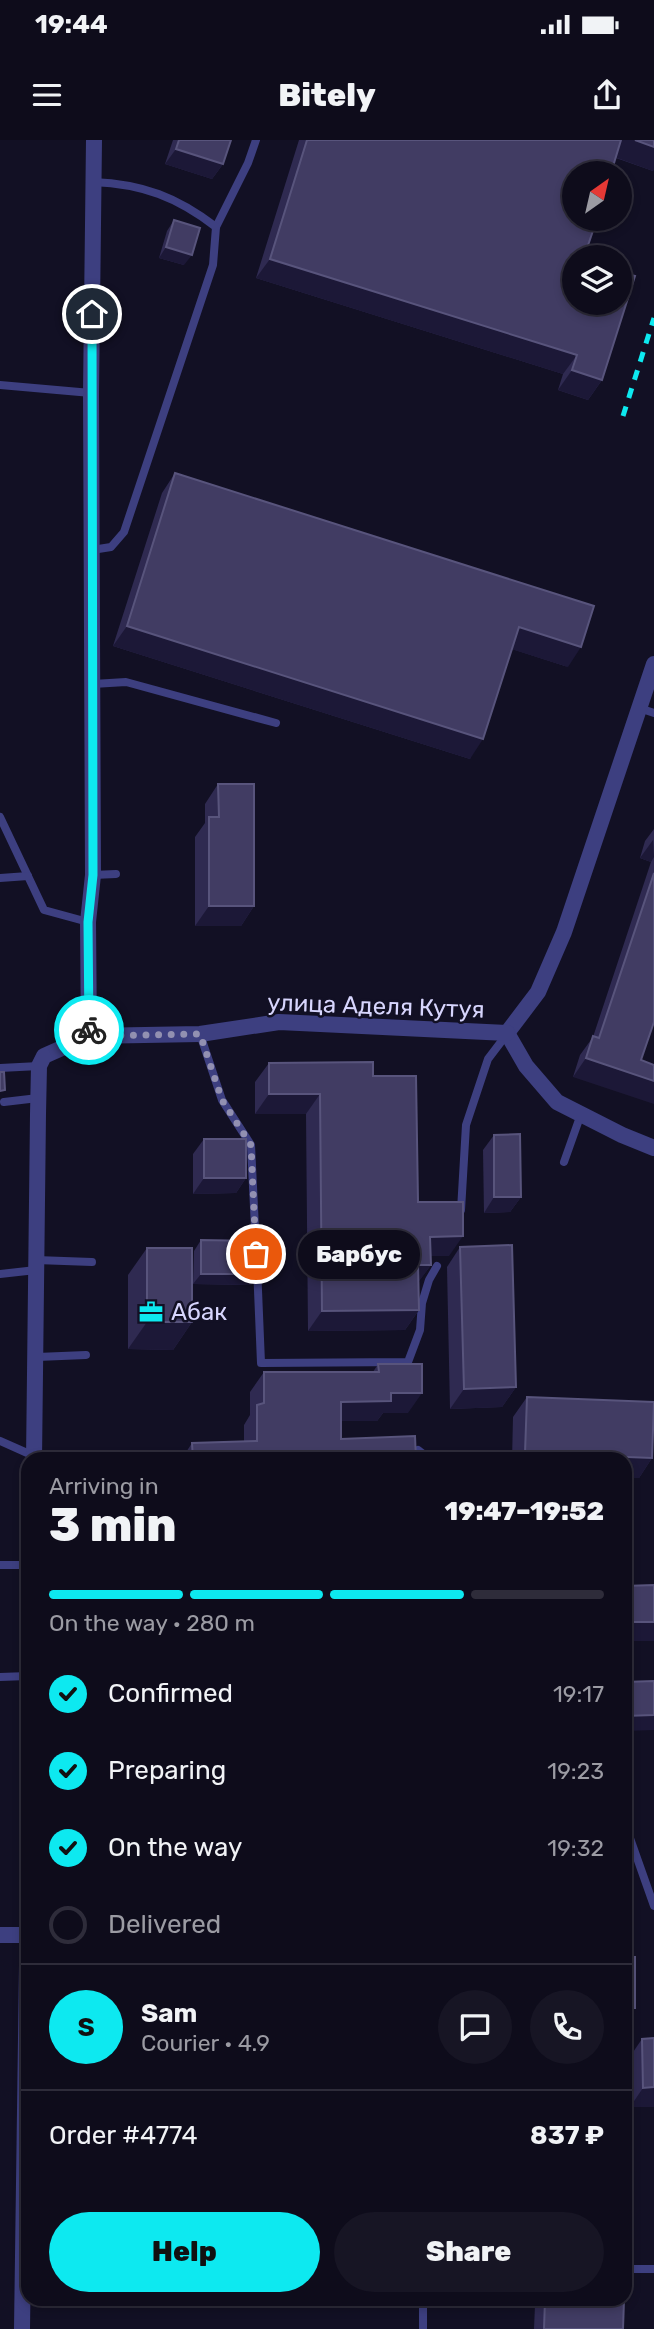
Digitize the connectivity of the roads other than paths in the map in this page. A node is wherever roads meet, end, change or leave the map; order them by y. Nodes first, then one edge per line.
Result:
1 (94, 140) edge
2 (256, 140) edge
3 (93, 182) junction
4 (216, 228) junction
5 (0, 385) edge
6 (91, 393) junction
7 (92, 550) junction
8 (654, 664) edge
9 (93, 684) junction
10 (647, 711) edge
11 (276, 723) dead end
12 (0, 817) edge
13 (116, 874) dead end
14 (93, 875) junction
15 (28, 876) junction
16 (0, 878) edge
17 (88, 922) junction
18 (507, 1033) junction
19 (200, 1034) junction
20 (89, 1036) junction
21 (40, 1066) junction
22 (0, 1068) edge
23 (38, 1098) junction
24 (4, 1102) dead end
25 (581, 1114) junction
26 (654, 1148) edge
27 (564, 1162) dead end
28 (461, 1215) edge
29 (92, 1262) dead end
30 (36, 1265) junction
31 (437, 1266) dead end
32 (0, 1274) edge
33 (86, 1355) dead end
34 (37, 1357) junction
35 (0, 1441) edge
36 (418, 1450) edge
37 (22, 1452) edge
38 (34, 1452) edge
39 (421, 1452) edge
40 (0, 1565) edge
41 (21, 1565) edge
42 (21, 1676) edge
43 (0, 1677) edge
44 (632, 1844) edge
45 (654, 1906) edge
46 (0, 1935) edge
47 (21, 1935) edge
48 (632, 2269) edge
49 (654, 2269) edge
50 (24, 2306) edge
51 (423, 2306) edge
52 (22, 2329) edge
53 (423, 2329) edge

1 - 3 street
2 - 4 lane
3 - 4 lane
3 - 6 street
4 - 7 lane
5 - 6 lane
6 - 7 street
7 - 9 street
8 - 10 street, улица Аделя Кутуя
9 - 11 lane
9 - 14 street
10 - 18 street, улица Аделя Кутуя
12 - 15 lane
13 - 14 lane
14 - 17 street
15 - 16 lane
15 - 17 lane
17 - 20 street
18 - 19 street, улица Аделя Кутуя
18 - 25 street
18 - 28 lane
19 - 20 street, улица Аделя Кутуя
19 - 31 lane
20 - 21 street, улица Аделя Кутуя
21 - 22 lane
21 - 23 street
23 - 24 lane
23 - 30 street
25 - 26 street
25 - 27 lane
29 - 30 lane
30 - 32 lane
30 - 34 street
33 - 34 lane
34 - 38 street
35 - 37 lane
36 - 39 lane
40 - 41 lane
42 - 43 lane
44 - 45 lane
46 - 47 street
48 - 49 lane
50 - 52 street
51 - 53 lane

